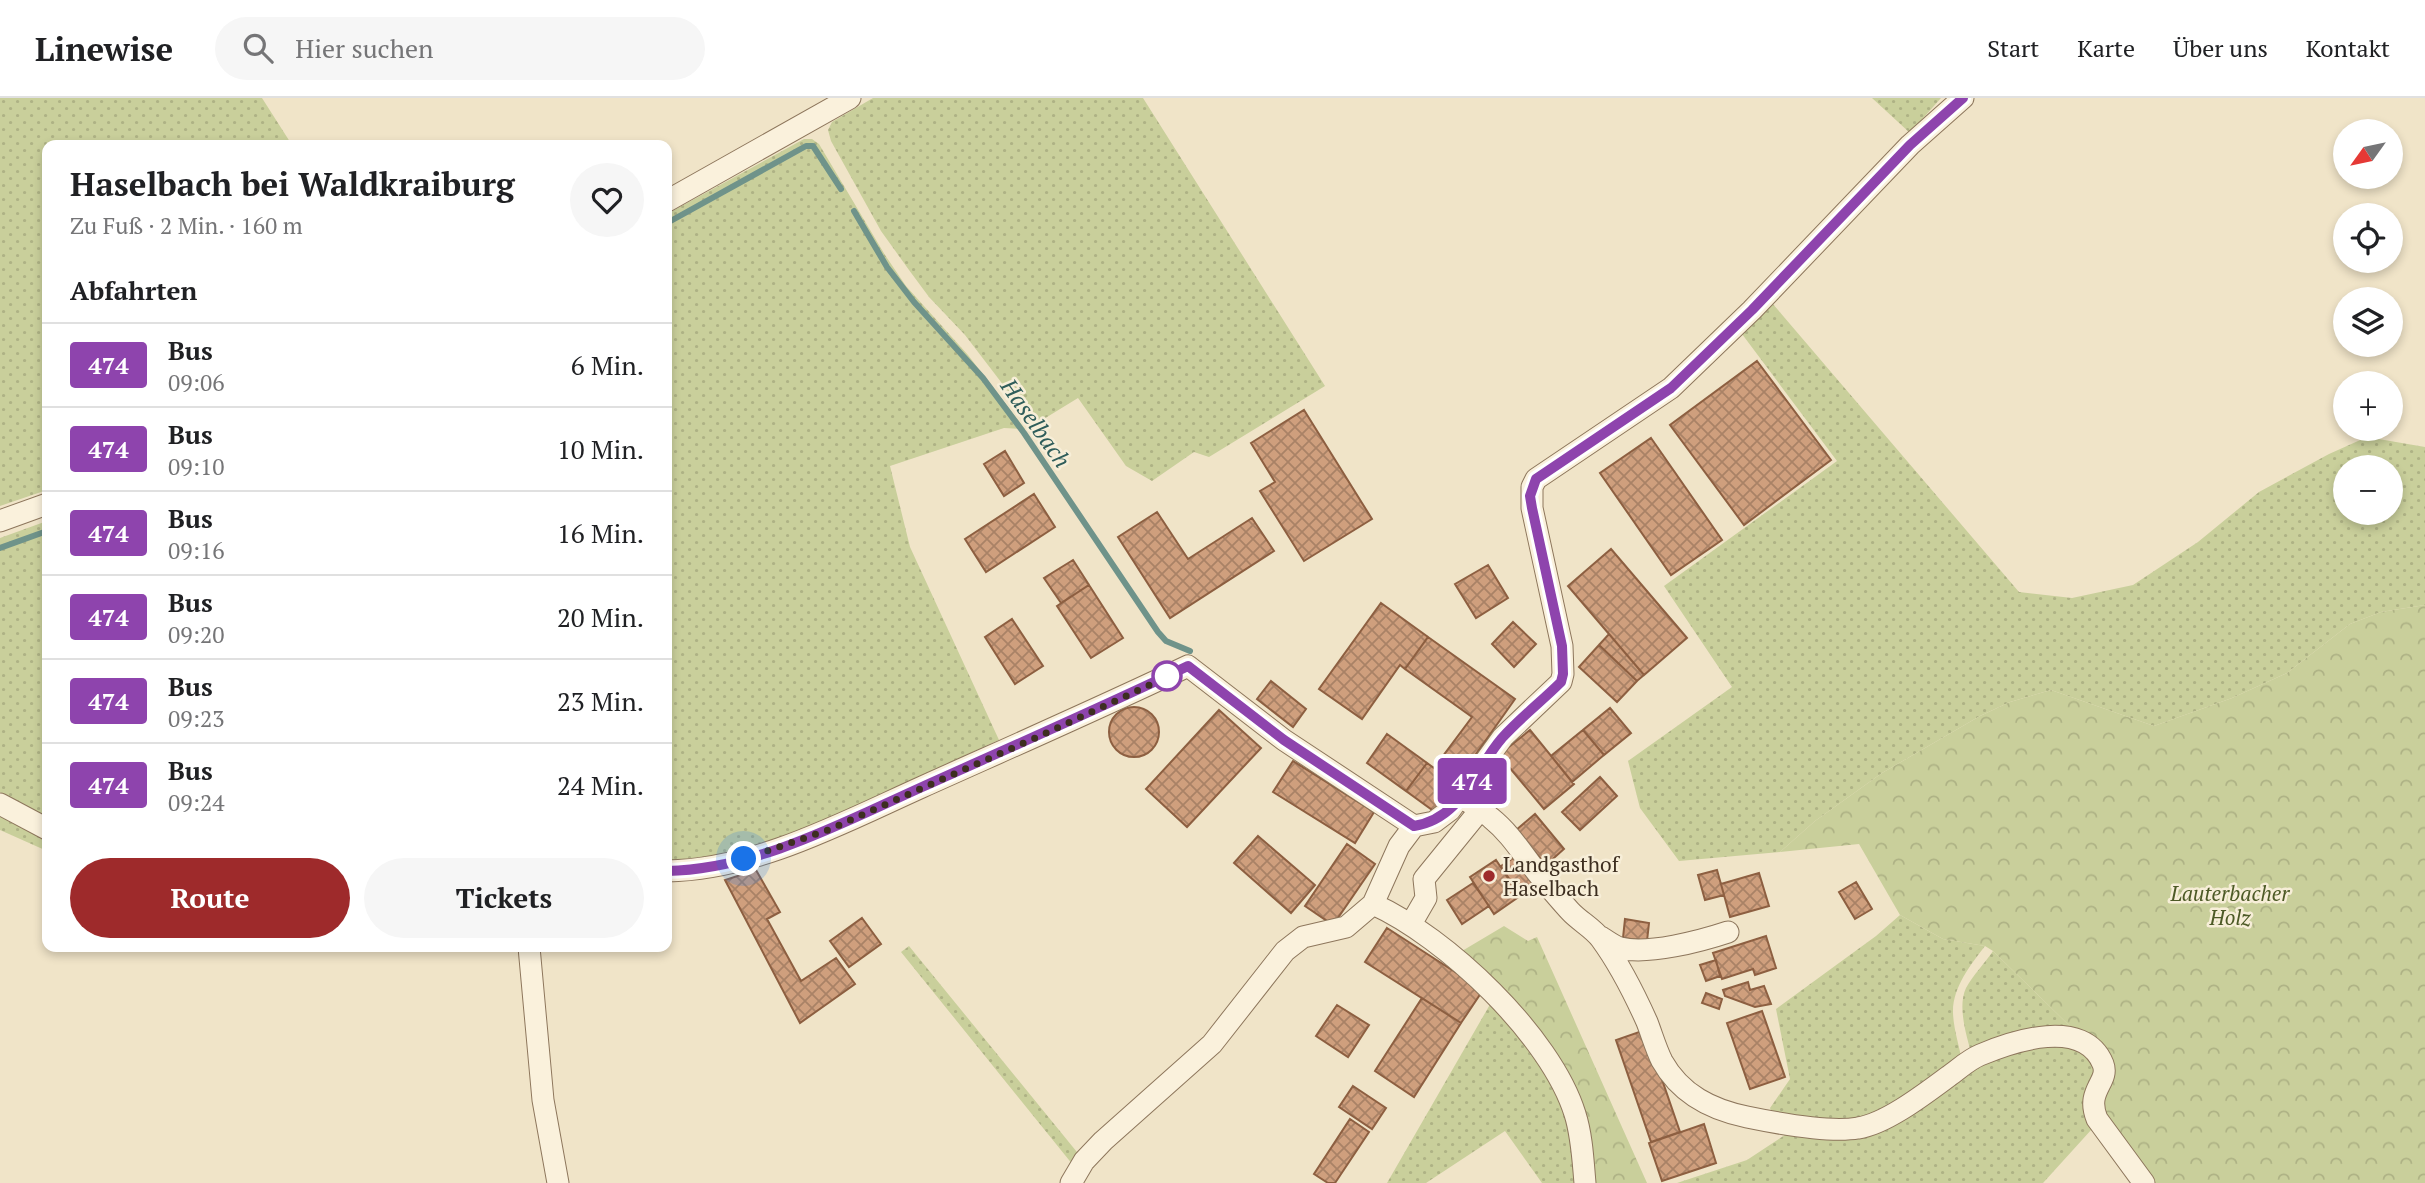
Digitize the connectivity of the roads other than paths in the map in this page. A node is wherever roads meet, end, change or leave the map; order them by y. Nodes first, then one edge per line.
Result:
1 (849, 98) edge
2 (1962, 98) edge
3 (672, 198) edge
4 (42, 506) edge
5 (0, 521) edge
6 (1461, 797) junction
7 (0, 804) edge
8 (1480, 810) junction
9 (42, 826) edge
10 (1414, 826) junction
11 (672, 871) edge
12 (1373, 904) junction
13 (1411, 924) junction
14 (1728, 932) dead end
15 (1599, 936) junction
16 (529, 952) edge
17 (558, 1183) edge
18 (1070, 1183) edge
19 (1585, 1183) edge
20 (2144, 1183) edge

1 - 3 street
2 - 6 street
4 - 5 street
6 - 8 street
6 - 10 street
7 - 9 street
8 - 13 street
8 - 15 street
10 - 11 street
10 - 12 street
12 - 13 street
12 - 18 street
13 - 19 street
14 - 15 street
15 - 20 street
16 - 17 street

